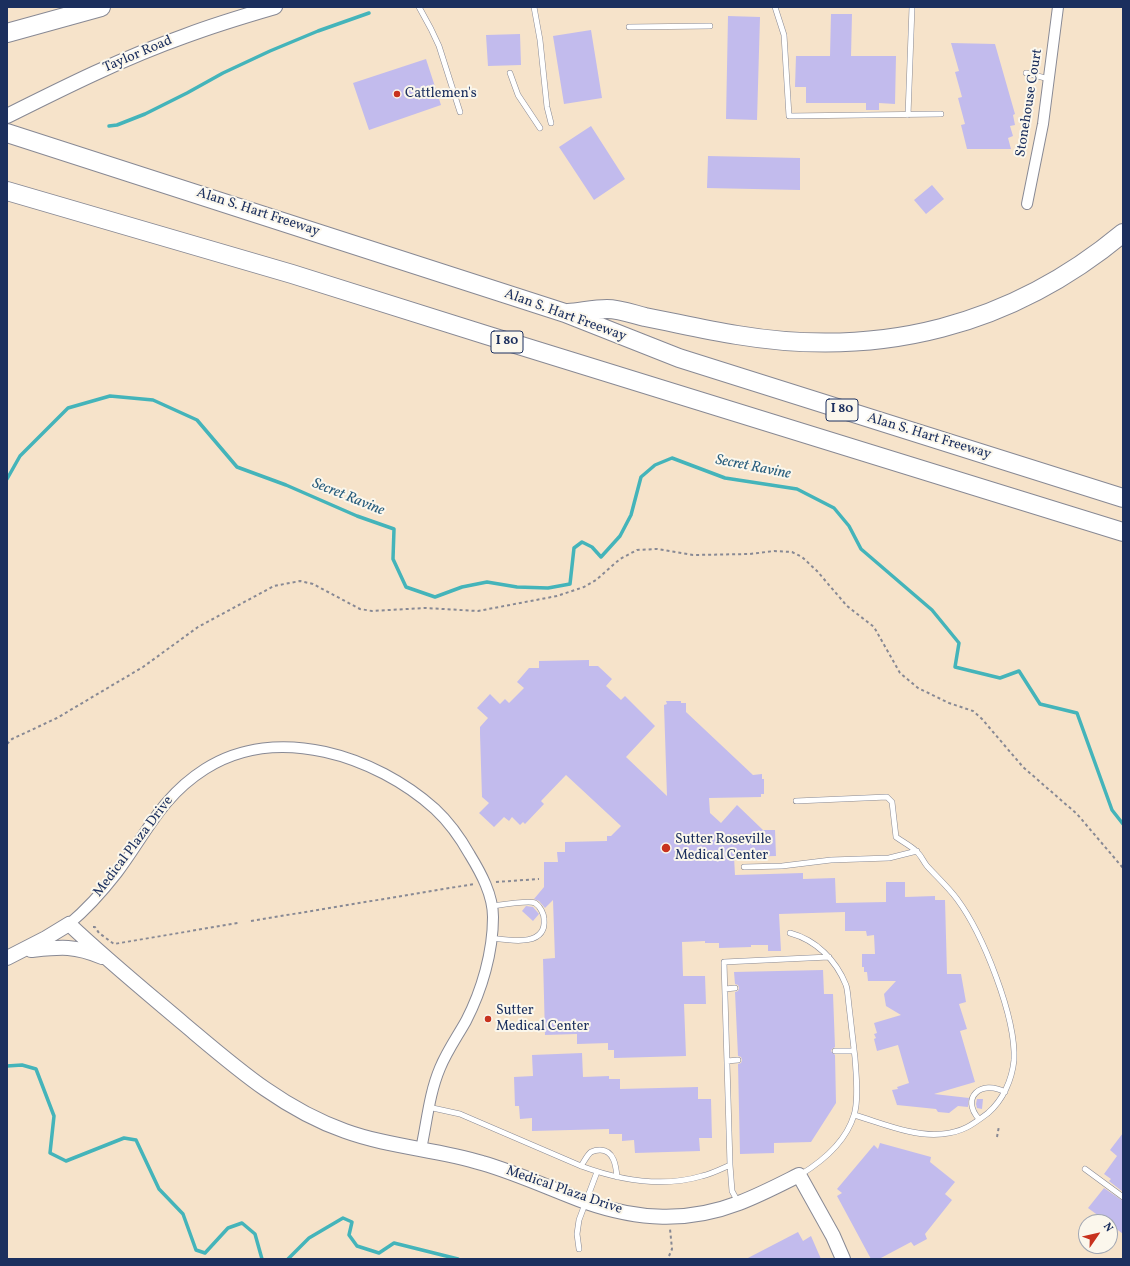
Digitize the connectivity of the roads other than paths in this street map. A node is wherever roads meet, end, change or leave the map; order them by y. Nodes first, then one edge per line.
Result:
1 (101, 7) edge
2 (274, 7) edge
3 (419, 7) edge
4 (534, 7) edge
5 (775, 7) edge
6 (912, 7) edge
7 (1058, 7) edge
8 (710, 26) dead end
9 (629, 27) dead end
10 (7, 33) edge
11 (1026, 72) dead end
12 (510, 73) dead end
13 (1049, 79) junction
14 (460, 112) dead end
15 (941, 114) dead end
16 (908, 115) junction
17 (7, 116) edge
18 (551, 123) dead end
19 (540, 128) dead end
20 (7, 133) edge
21 (7, 191) edge
22 (1027, 204) dead end
23 (1123, 233) edge
24 (565, 313) junction
25 (1123, 498) edge
26 (1123, 532) edge
27 (796, 801) dead end
28 (917, 851) junction
29 (744, 867) dead end
30 (492, 906) junction
31 (69, 924) junction
32 (790, 933) dead end
33 (491, 938) junction
34 (20, 951) junction
35 (829, 957) junction
36 (7, 958) edge
37 (112, 961) junction
38 (735, 988) dead end
39 (725, 989) junction
40 (835, 1051) dead end
41 (854, 1051) junction
42 (738, 1060) dead end
43 (727, 1061) junction
44 (1005, 1092) junction
45 (428, 1107) junction
46 (854, 1115) junction
47 (979, 1119) junction
48 (421, 1149) junction
49 (730, 1165) junction
50 (581, 1166) junction
51 (1085, 1169) dead end
52 (597, 1172) junction
53 (799, 1175) junction
54 (617, 1177) junction
55 (1123, 1197) edge
56 (586, 1202) junction
57 (738, 1203) junction
58 (579, 1249) dead end
59 (843, 1259) edge

1 - 10 highway
2 - 17 street, Taylor Road
3 - 14 lane
4 - 18 lane
5 - 16 lane
6 - 16 lane
7 - 13 street, Stonehouse Court
8 - 9 lane
11 - 13 lane
12 - 19 lane
13 - 22 street, Stonehouse Court
15 - 16 lane
20 - 24 highway, Alan S. Hart Freeway / I 80
21 - 26 highway, I 80
23 - 24 highway
24 - 25 highway, Alan S. Hart Freeway / I 80
27 - 28 lane
28 - 29 lane
28 - 44 lane
30 - 31 street, Medical Plaza Drive
30 - 33 street, Medical Plaza Drive
30 - 33 lane
31 - 34 street, Medical Plaza Drive
31 - 37 street, Medical Plaza Drive
32 - 35 lane
33 - 45 street, Medical Plaza Drive
34 - 36 street, Medical Plaza Drive
34 - 37 street
35 - 39 lane
35 - 41 lane
37 - 48 street, Medical Plaza Drive
38 - 39 lane
39 - 43 lane
40 - 41 lane
41 - 46 lane
42 - 43 lane
43 - 49 lane
44 - 47 lane
44 - 47 lane
45 - 48 street, Medical Plaza Drive
45 - 50 lane
46 - 47 lane
46 - 53 lane
48 - 56 street, Medical Plaza Drive
49 - 54 lane
49 - 57 lane
50 - 52 lane
50 - 54 lane
51 - 55 lane
52 - 54 lane
52 - 56 lane
53 - 57 street, Medical Plaza Drive
53 - 59 street
56 - 57 street, Medical Plaza Drive
56 - 58 lane

